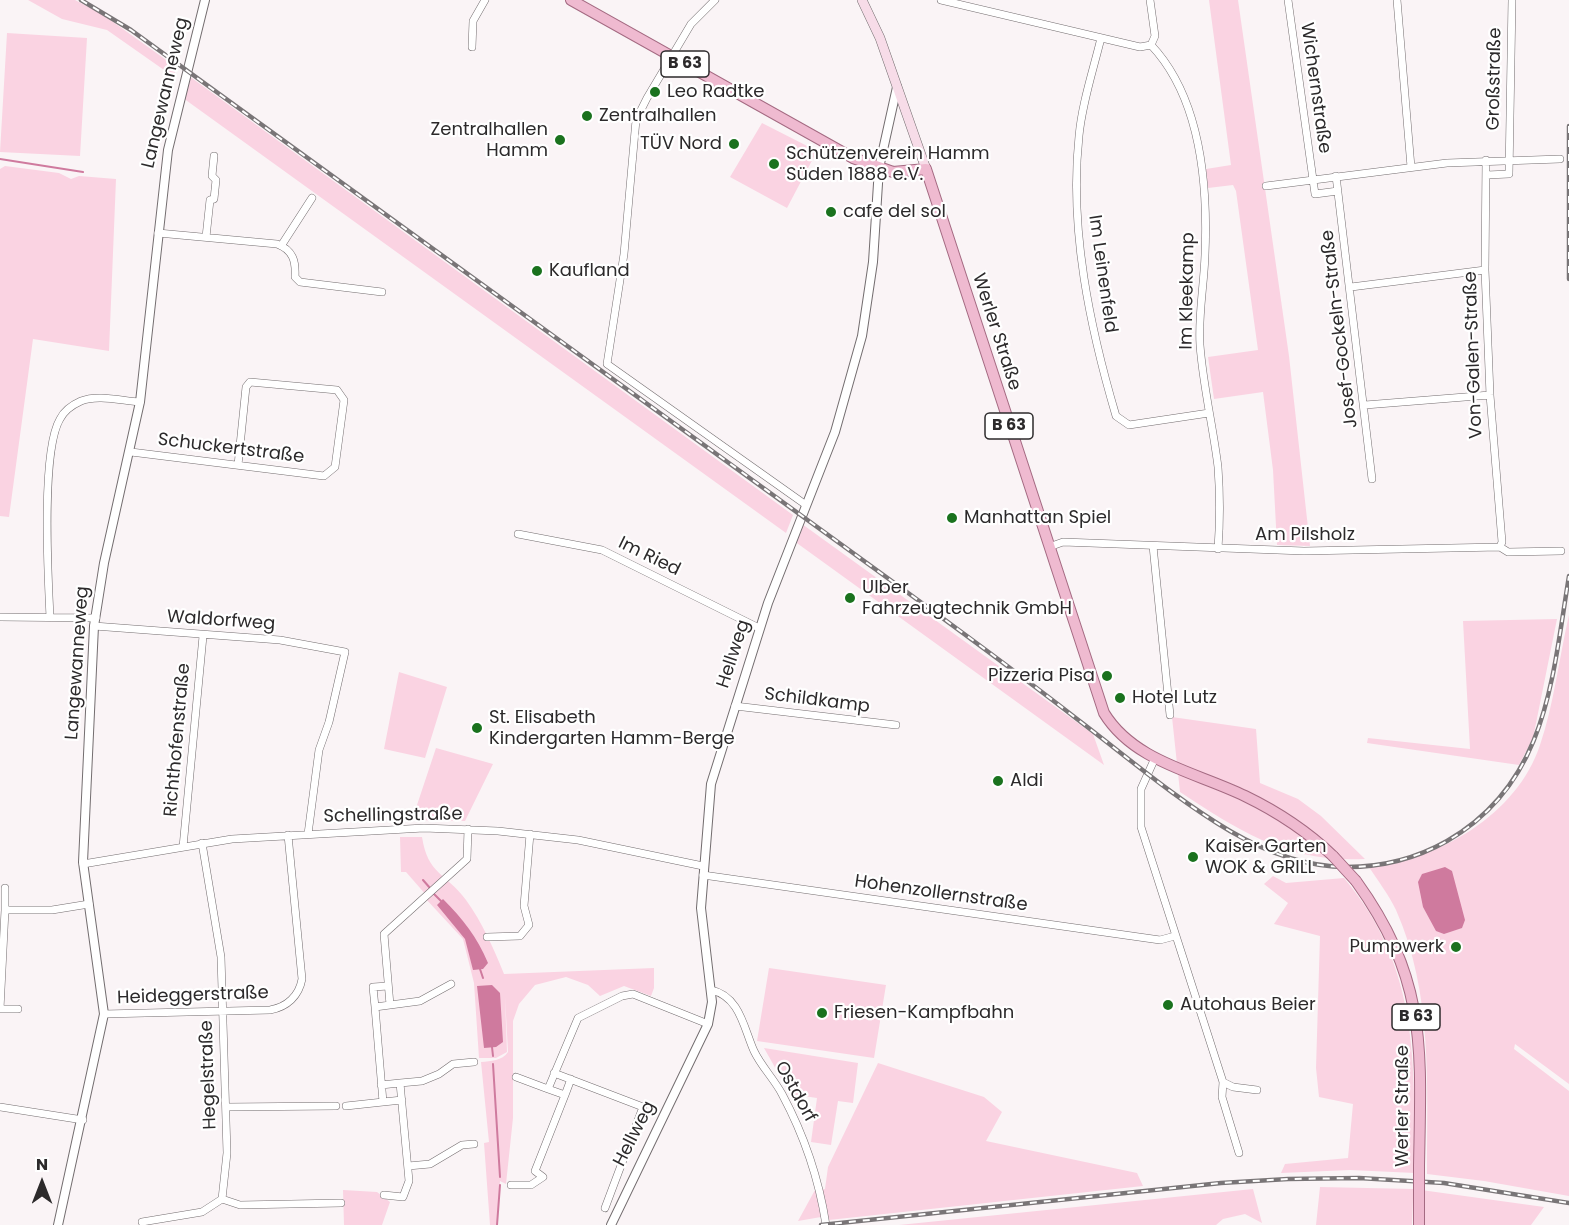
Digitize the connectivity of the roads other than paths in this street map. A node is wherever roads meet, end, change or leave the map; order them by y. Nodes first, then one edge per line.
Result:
1 (205, 0) edge
2 (485, 0) edge
3 (571, 0) edge
4 (715, 0) edge
5 (863, 0) edge
6 (941, 0) edge
7 (1150, 0) edge
8 (1288, 0) edge
9 (1397, 0) edge
10 (1512, 0) edge
11 (584, 3) edge
12 (1101, 38) junction
13 (1151, 45) junction
14 (472, 47) dead end
15 (670, 56) junction
16 (897, 85) junction
17 (214, 156) dead end
18 (1509, 159) junction
19 (1560, 159) dead end
20 (1486, 160) junction
21 (1411, 166) junction
22 (879, 168) junction
23 (926, 169) junction
24 (1487, 175) junction
25 (1336, 176) junction
26 (1313, 180) junction
27 (1266, 186) dead end
28 (1338, 191) junction
29 (312, 198) dead end
30 (158, 233) junction
31 (206, 237) junction
32 (281, 246) junction
33 (1485, 270) junction
34 (1351, 287) junction
35 (382, 292) dead end
36 (1490, 395) junction
37 (140, 402) junction
38 (1365, 405) junction
39 (1209, 413) junction
40 (131, 452) junction
41 (238, 465) junction
42 (1372, 479) dead end
43 (806, 505) junction
44 (518, 534) dead end
45 (1153, 546) junction
46 (1049, 547) junction
47 (1500, 547) junction
48 (1218, 549) junction
49 (1561, 551) dead end
50 (0, 617) edge
51 (50, 617) junction
52 (95, 622) junction
53 (759, 628) junction
54 (203, 636) junction
55 (735, 705) junction
56 (1170, 715) dead end
57 (896, 725) dead end
58 (1155, 758) junction
59 (468, 829) junction
60 (308, 834) junction
61 (530, 834) junction
62 (288, 835) junction
63 (202, 843) junction
64 (183, 847) junction
65 (83, 864) junction
66 (703, 871) junction
67 (5, 888) dead end
68 (89, 904) junction
69 (5, 910) junction
70 (1175, 936) junction
71 (487, 937) dead end
72 (451, 984) dead end
73 (387, 986) junction
74 (711, 990) junction
75 (390, 1005) junction
76 (375, 1006) junction
77 (1, 1009) edge
78 (18, 1009) dead end
79 (222, 1012) junction
80 (104, 1014) junction
81 (708, 1024) junction
82 (474, 1062) dead end
83 (555, 1073) junction
84 (516, 1077) dead end
85 (571, 1080) junction
86 (1223, 1082) junction
87 (400, 1083) junction
88 (381, 1085) junction
89 (548, 1089) junction
90 (1257, 1090) dead end
91 (565, 1095) junction
92 (402, 1100) junction
93 (383, 1102) junction
94 (336, 1106) dead end
95 (346, 1106) dead end
96 (0, 1107) edge
97 (226, 1107) junction
98 (83, 1120) junction
99 (474, 1144) dead end
100 (1239, 1153) dead end
101 (408, 1166) junction
102 (511, 1185) dead end
103 (384, 1195) dead end
104 (222, 1200) junction
105 (341, 1203) dead end
106 (605, 1208) dead end
107 (142, 1222) dead end
108 (58, 1225) edge
109 (611, 1225) edge
110 (826, 1225) edge
111 (1419, 1225) edge

1 - 30 street, Langewanneweg
2 - 14 street
3 - 11 main road, B 63
4 - 15 street
5 - 16 main road, Werler Straße
6 - 12 street
7 - 13 street
8 - 26 street, Wichernstraße
9 - 21 street
10 - 18 street, Großstraße
11 - 15 main road, B 63
12 - 13 street
12 - 39 street, Im Leinenfeld
13 - 39 street, Im Kleekamp
15 - 22 main road, B 63
15 - 43 street
16 - 22 street, Hellweg
16 - 23 main road, Werler Straße
17 - 31 street
18 - 19 street
18 - 20 street
18 - 24 street
20 - 21 street
20 - 24 street, Von-Galen-Straße
21 - 25 street
22 - 23 main road, B 63
22 - 43 street, Hellweg
23 - 46 main road, Werler Straße / B 63
24 - 33 street, Von-Galen-Straße
25 - 26 street
25 - 28 street, Josef-Gockeln-Straße
26 - 27 street
26 - 28 street
28 - 34 street, Josef-Gockeln-Straße
29 - 32 street
30 - 31 street
30 - 37 street, Langewanneweg
31 - 32 street
32 - 35 street
33 - 34 street
33 - 36 street, Von-Galen-Straße
34 - 38 street, Josef-Gockeln-Straße
36 - 38 street
36 - 47 street, Von-Galen-Straße
37 - 40 street, Langewanneweg
37 - 51 street
38 - 42 street, Josef-Gockeln-Straße
39 - 48 street, Im Kleekamp
40 - 41 street, Schuckertstraße
40 - 52 street, Langewanneweg
41 - 41 street, Schuckertstraße
43 - 53 street, Hellweg
44 - 53 street, Im Ried
45 - 46 street, Am Pilsholz
45 - 48 street, Am Pilsholz
45 - 56 street
46 - 58 main road, Werler Straße / B 63
47 - 48 street, Am Pilsholz
47 - 49 street, Am Pilsholz
50 - 51 street, Waldorfweg
51 - 52 street, Waldorfweg
52 - 54 street, Waldorfweg
52 - 65 street, Langewanneweg
53 - 55 street, Hellweg
54 - 60 street, Waldorfweg
54 - 64 street, Richthofenstraße
55 - 57 street, Schildkamp
55 - 66 street, Hellweg
58 - 70 street
58 - 111 main road, Werler Straße / B 63, bridge
59 - 60 street, Schellingstraße
59 - 61 street, Schellingstraße
59 - 73 street
60 - 62 street, Schellingstraße
61 - 66 street, Schellingstraße
61 - 71 street
62 - 63 street, Schellingstraße
62 - 79 street, Heideggerstraße
63 - 64 street, Schellingstraße
63 - 79 street, Hegelstraße
64 - 65 street, Schellingstraße
65 - 68 street, Langewanneweg
66 - 70 street, Hohenzollernstraße
66 - 74 street, Hellweg
67 - 69 street
68 - 69 street
68 - 80 street, Langewanneweg
69 - 77 street
70 - 86 street
72 - 75 street
73 - 75 street
73 - 76 street
74 - 81 street, Hellweg
74 - 110 street, Ostdorf
75 - 76 street
76 - 88 street
77 - 78 street
79 - 80 street, Heideggerstraße
79 - 97 street, Hegelstraße
80 - 98 street, Langewanneweg
81 - 83 street
81 - 109 street, Hellweg
82 - 87 street
83 - 85 street
83 - 89 street
84 - 89 street
85 - 91 street
85 - 106 street
86 - 90 street
86 - 100 street
87 - 88 street
87 - 92 street
88 - 93 street
89 - 91 street
91 - 102 street
92 - 93 street
92 - 101 street
93 - 95 street
94 - 97 street
96 - 98 street
97 - 104 street, Hegelstraße
98 - 108 street, Langewanneweg
99 - 101 street
101 - 103 street
104 - 105 street
104 - 107 street

